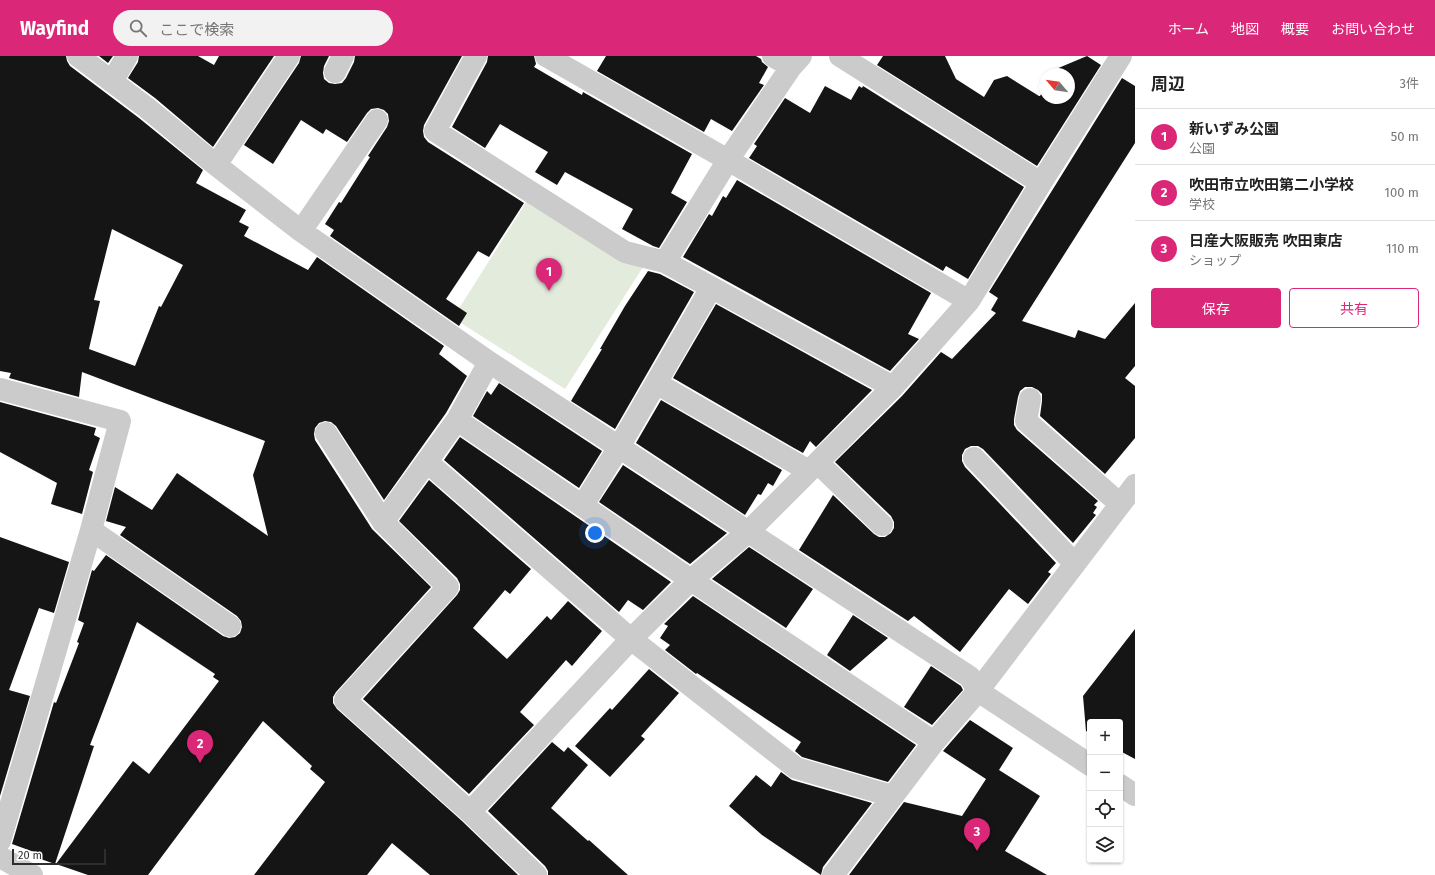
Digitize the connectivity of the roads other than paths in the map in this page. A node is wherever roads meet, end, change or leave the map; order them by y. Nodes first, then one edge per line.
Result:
1 (78, 56) edge
2 (127, 56) edge
3 (289, 56) edge
4 (476, 56) edge
5 (546, 56) edge
6 (773, 56) edge
7 (840, 56) edge
8 (1122, 56) edge
9 (796, 62) edge
10 (112, 82) junction
11 (377, 120) dead end
12 (728, 160) junction
13 (216, 165) junction
14 (1041, 183) junction
15 (301, 231) junction
16 (664, 262) junction
17 (711, 288) junction
18 (969, 301) junction
19 (489, 362) junction
20 (656, 383) junction
21 (893, 387) junction
22 (0, 389) edge
23 (1030, 399) dead end
24 (457, 420) junction
25 (326, 433) dead end
26 (619, 447) junction
27 (974, 458) dead end
28 (427, 462) junction
29 (814, 467) junction
30 (1135, 485) edge
31 (1120, 504) junction
32 (583, 505) junction
33 (383, 522) junction
34 (882, 525) dead end
35 (91, 530) junction
36 (748, 532) junction
37 (1075, 564) junction
38 (692, 580) junction
39 (230, 626) dead end
40 (631, 639) junction
41 (978, 691) junction
42 (934, 742) junction
43 (1087, 763) edge
44 (1123, 787) edge
45 (1135, 795) edge
46 (892, 796) junction
47 (470, 812) junction
48 (0, 841) edge
49 (0, 857) edge
50 (32, 875) edge
51 (536, 875) edge
52 (833, 875) edge

1 - 10 street
2 - 10 street
3 - 13 street
4 - 16 street
5 - 12 street
6 - 9 street
7 - 14 street
8 - 14 street
9 - 12 street
10 - 13 street
11 - 15 street
12 - 16 street
12 - 18 street
13 - 15 street
14 - 18 street
15 - 19 street
16 - 17 street
17 - 20 street
17 - 21 street
18 - 21 street
19 - 24 street
19 - 26 street
20 - 26 street
20 - 29 street
21 - 29 street
22 - 35 street
23 - 31 street
24 - 28 street
24 - 32 street
25 - 33 street
26 - 32 street
26 - 36 street
27 - 37 street
28 - 33 street
28 - 40 street
29 - 34 street
29 - 36 street
30 - 31 street
31 - 37 street
32 - 38 street
33 - 47 street
35 - 39 street
35 - 48 street
36 - 38 street
36 - 41 street
37 - 41 street
38 - 40 street
38 - 42 street
40 - 46 street
40 - 47 street
41 - 42 street
41 - 43 street
42 - 46 street
44 - 45 street
46 - 52 street
47 - 51 street
49 - 50 street

